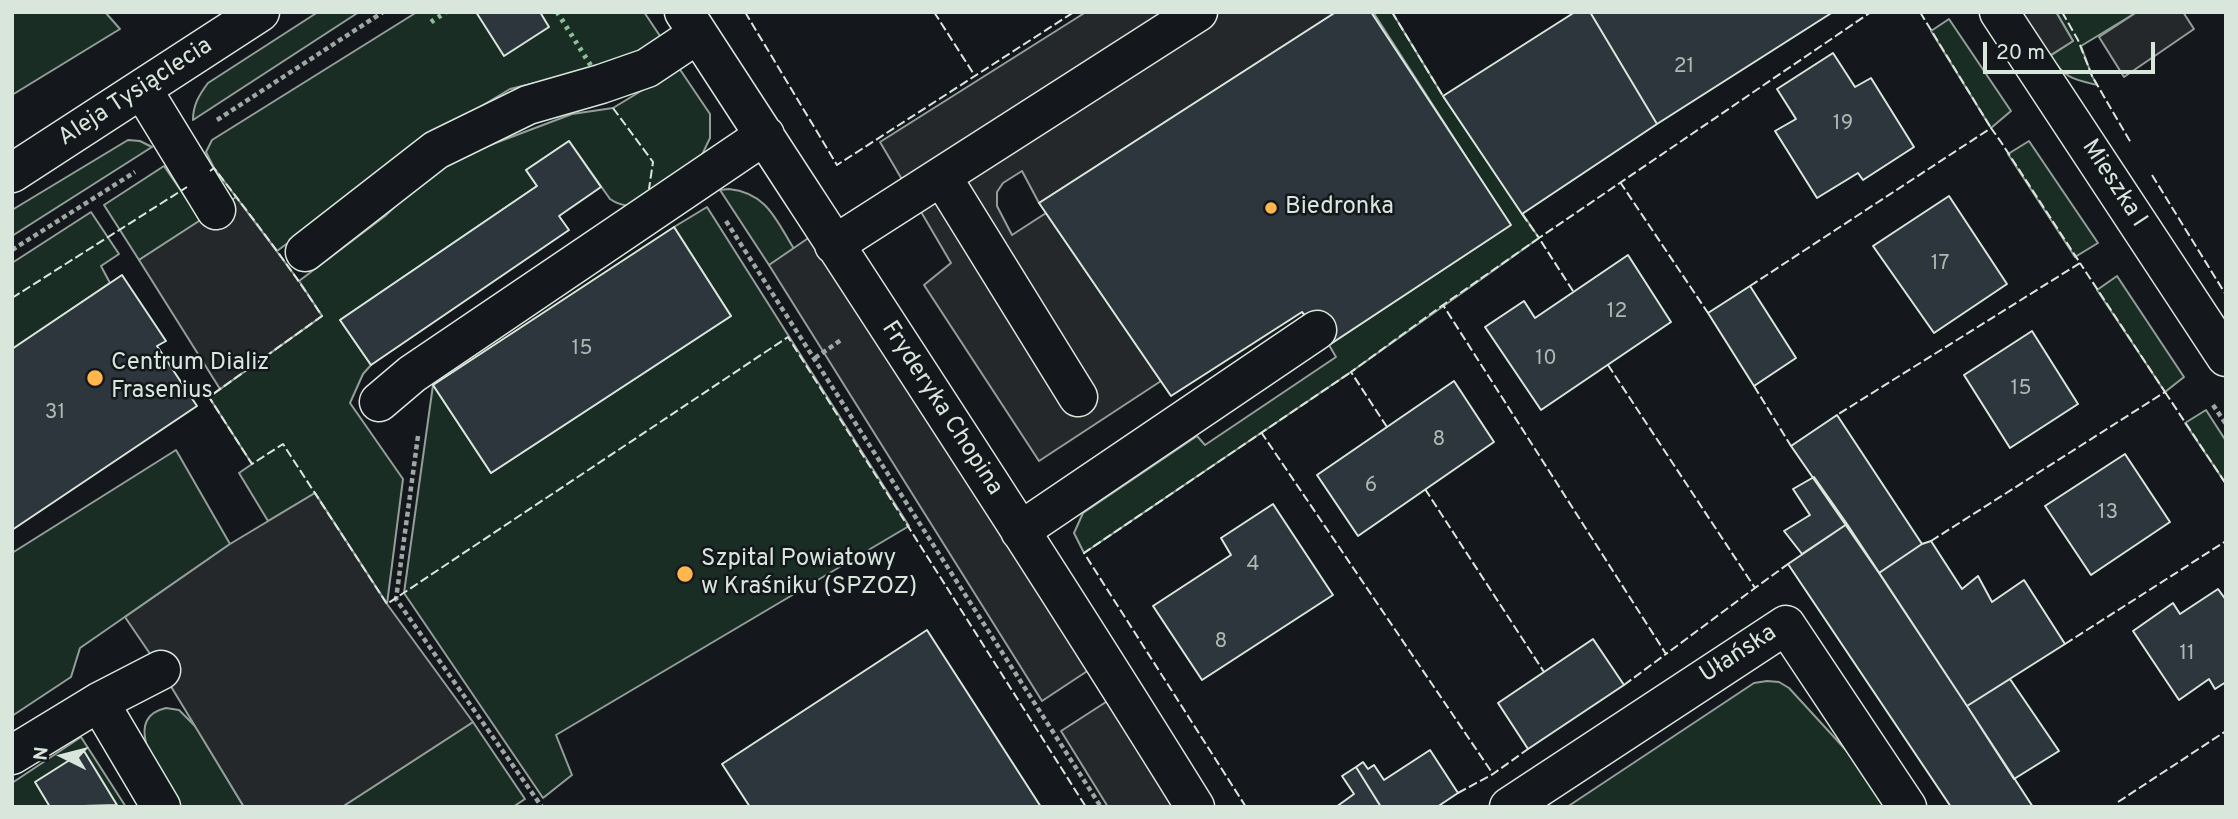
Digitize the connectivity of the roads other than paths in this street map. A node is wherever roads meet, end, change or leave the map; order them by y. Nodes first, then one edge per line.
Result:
1 (260, 12) edge
2 (1198, 12) edge
3 (1999, 12) edge
4 (691, 23) edge
5 (142, 89) junction
6 (765, 135) junction
7 (12, 173) edge
8 (943, 177) junction
9 (216, 210) dead end
10 (834, 245) junction
11 (305, 252) dead end
12 (1317, 330) dead end
13 (2226, 356) edge
14 (1078, 397) dead end
15 (379, 402) dead end
16 (1020, 531) junction
17 (161, 670) dead end
18 (99, 702) junction
19 (12, 755) edge
20 (161, 807) edge
21 (1195, 807) edge
22 (1509, 807) edge
23 (1907, 807) edge

1 - 5 street, Aleja Tysiąclecia
2 - 8 street
3 - 13 street, Mieszka I
4 - 6 street, Fryderyka Chopina
4 - 11 street
5 - 7 street, Aleja Tysiąclecia
5 - 9 street
6 - 10 street, Fryderyka Chopina
6 - 15 street
8 - 10 street
8 - 14 street
10 - 16 street, Fryderyka Chopina
12 - 16 street
16 - 21 street, Fryderyka Chopina
17 - 18 street
18 - 19 street
18 - 20 street
22 - 23 street, Ułańska

